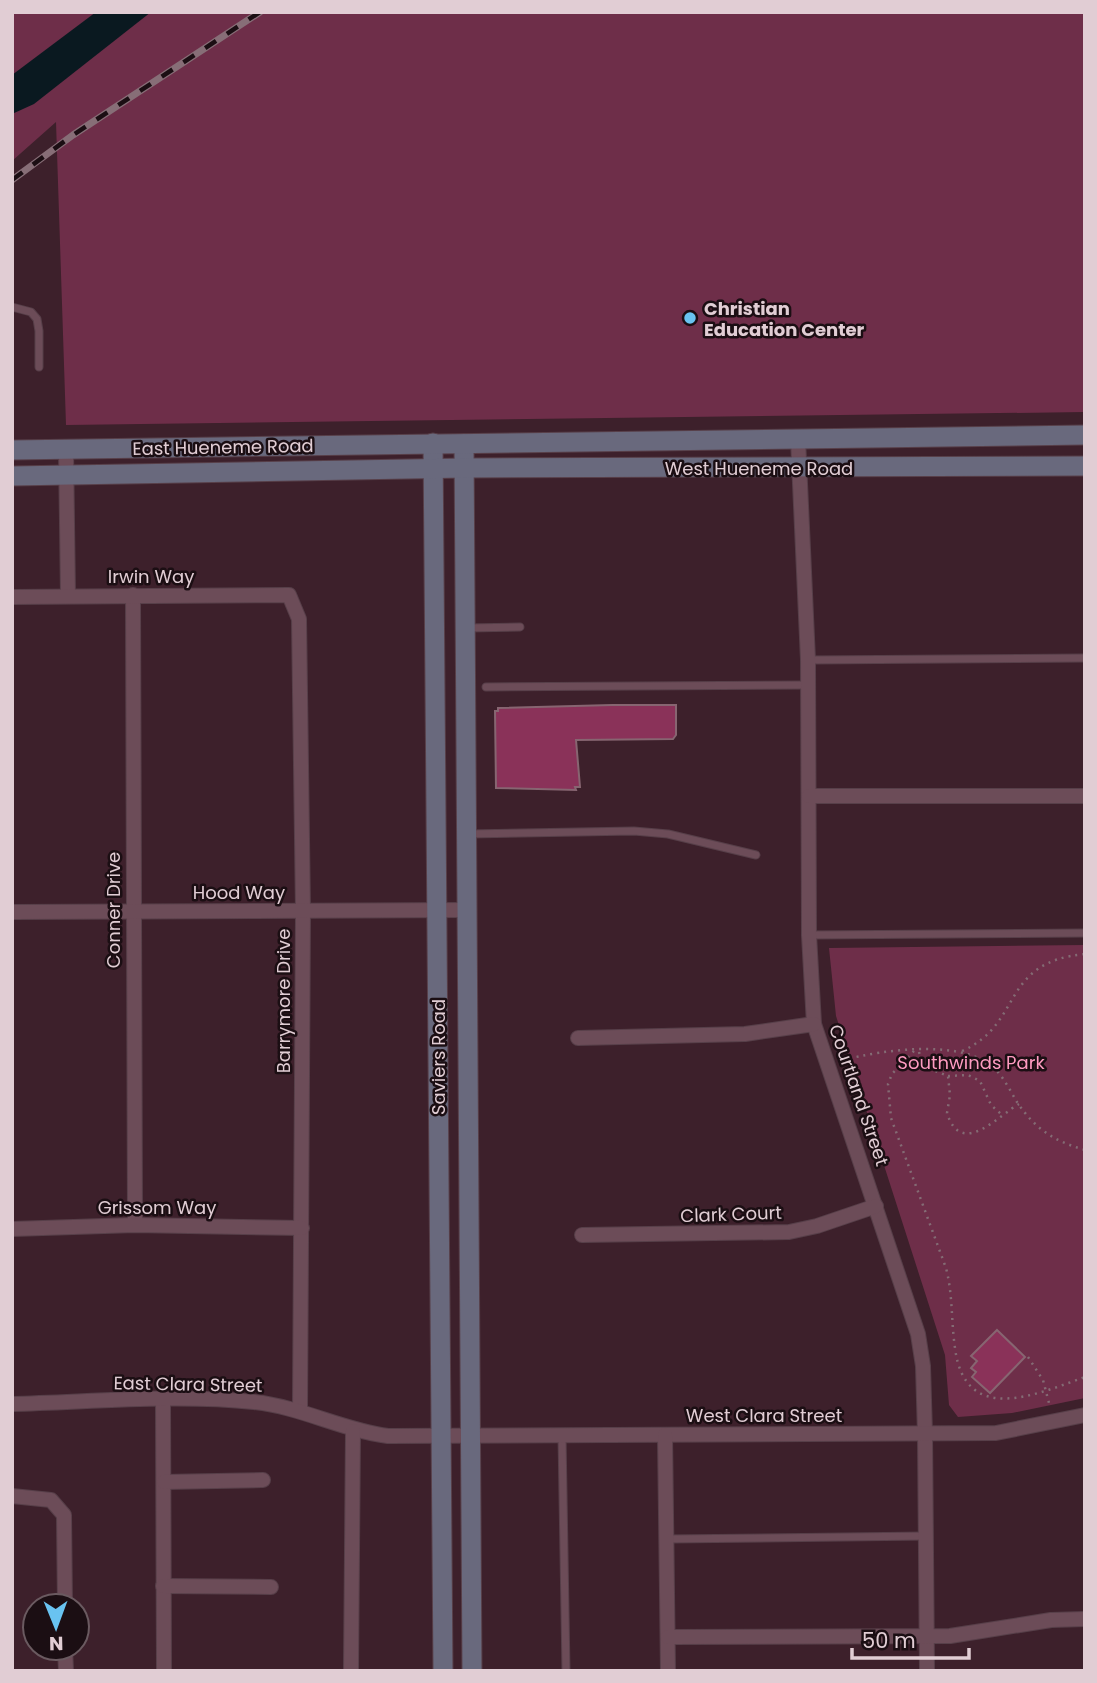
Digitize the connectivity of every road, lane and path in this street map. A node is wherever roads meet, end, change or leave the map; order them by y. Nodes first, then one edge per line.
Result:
1 (12, 307) edge
2 (39, 367) dead end
3 (1085, 435) edge
4 (798, 439) junction
5 (433, 443) junction
6 (464, 444) junction
7 (12, 450) edge
8 (66, 450) junction
9 (1085, 466) edge
10 (464, 468) junction
11 (798, 469) junction
12 (433, 470) junction
13 (12, 476) edge
14 (66, 476) junction
15 (133, 595) junction
16 (289, 595) joint
17 (68, 596) junction
18 (12, 597) edge
19 (520, 627) dead end
20 (466, 628) junction
21 (1085, 658) edge
22 (808, 660) junction
23 (808, 685) junction
24 (486, 687) dead end
25 (809, 796) junction
26 (1085, 796) edge
27 (466, 834) junction
28 (755, 855) dead end
29 (466, 909) junction
30 (132, 910) junction
31 (437, 910) junction
32 (303, 911) junction
33 (12, 912) edge
34 (1085, 933) edge
35 (809, 935) junction
36 (1085, 954) edge
37 (814, 1024) junction
38 (578, 1038) dead end
39 (914, 1051) junction
40 (919, 1051) junction
41 (962, 1051) junction
42 (829, 1064) junction
43 (948, 1076) junction
44 (1019, 1104) junction
45 (1001, 1114) junction
46 (1085, 1150) edge
47 (876, 1206) junction
48 (135, 1225) junction
49 (302, 1228) junction
50 (12, 1229) edge
51 (582, 1235) dead end
52 (1028, 1357) dead end
53 (1085, 1377) edge
54 (1047, 1391) junction
55 (163, 1401) junction
56 (12, 1404) edge
57 (300, 1410) junction
58 (1085, 1415) edge
59 (1053, 1421) junction
60 (353, 1431) junction
61 (925, 1434) junction
62 (666, 1435) junction
63 (469, 1436) junction
64 (562, 1436) junction
65 (442, 1437) junction
66 (263, 1480) dead end
67 (164, 1482) junction
68 (12, 1496) edge
69 (926, 1536) junction
70 (667, 1539) junction
71 (163, 1586) junction
72 (271, 1587) dead end
73 (65, 1592) edge
74 (1085, 1619) edge
75 (927, 1636) junction
76 (668, 1637) junction
77 (164, 1671) edge
78 (351, 1671) edge
79 (443, 1671) edge
80 (472, 1671) edge
81 (566, 1671) edge
82 (668, 1671) edge
83 (927, 1671) edge

1 - 2 lane
3 - 4 main road, West Hueneme Road
4 - 6 main road, West Hueneme Road
4 - 11 street, Courtland Street
5 - 6 main road, West Hueneme Road
5 - 8 main road, East Hueneme Road
5 - 12 main road, Saviers Road
6 - 10 main road, Saviers Road
7 - 8 main road, East Hueneme Road
8 - 14 street
9 - 11 main road, West Hueneme Road
10 - 11 main road, West Hueneme Road
10 - 12 main road, West Hueneme Road
10 - 20 main road, Saviers Road
11 - 22 street, Courtland Street
12 - 14 main road, East Hueneme Road
12 - 31 main road, Saviers Road
13 - 14 main road, East Hueneme Road
14 - 17 street
15 - 16 street, Irwin Way
15 - 17 street, Irwin Way
15 - 30 street, Conner Drive
16 - 32 street, Barrymore Drive
17 - 18 street, Irwin Way
19 - 20 lane
20 - 27 main road, Saviers Road
21 - 22 lane
22 - 23 street, Courtland Street
23 - 24 lane
23 - 25 street, Courtland Street
25 - 26 street
25 - 35 street, Courtland Street
27 - 28 lane
27 - 29 main road, Saviers Road
29 - 31 street, Hood Way
29 - 63 main road, Saviers Road
30 - 32 street, Hood Way
30 - 33 street, Hood Way
30 - 48 street, Conner Drive
31 - 32 street, Hood Way
31 - 65 main road, Saviers Road
32 - 49 street, Barrymore Drive
34 - 35 lane
35 - 37 street, Courtland Street
36 - 41 path
37 - 38 street
37 - 42 street, Courtland Street
39 - 40 path
39 - 42 path
39 - 54 path
40 - 41 path
40 - 43 path
41 - 44 path
42 - 47 street, Courtland Street
43 - 45 path
43 - 45 path
44 - 45 path
44 - 46 path
47 - 51 street, Clark Court
47 - 61 street, Courtland Street
48 - 49 street, Grissom Way
48 - 50 street, Grissom Way
49 - 57 street, Barrymore Drive
52 - 54 path
53 - 54 path
54 - 59 path
55 - 56 street, East Clara Street
55 - 57 street, East Clara Street
55 - 67 street
57 - 60 street, East Clara Street
58 - 59 street, West Clara Street
59 - 61 street, West Clara Street
60 - 65 street, East Clara Street
60 - 78 street
61 - 62 street, West Clara Street
61 - 69 street, Courtland Street
62 - 64 street, West Clara Street
62 - 70 street
63 - 64 street, West Clara Street
63 - 65 street, West Clara Street
63 - 80 main road, Saviers Road
64 - 81 lane
65 - 79 main road, Saviers Road
66 - 67 street
67 - 71 street
68 - 73 street
69 - 70 lane
69 - 75 street, Courtland Street
70 - 76 street
71 - 72 street
71 - 77 street
74 - 75 street
75 - 76 street
75 - 83 street, Courtland Street
76 - 82 street

